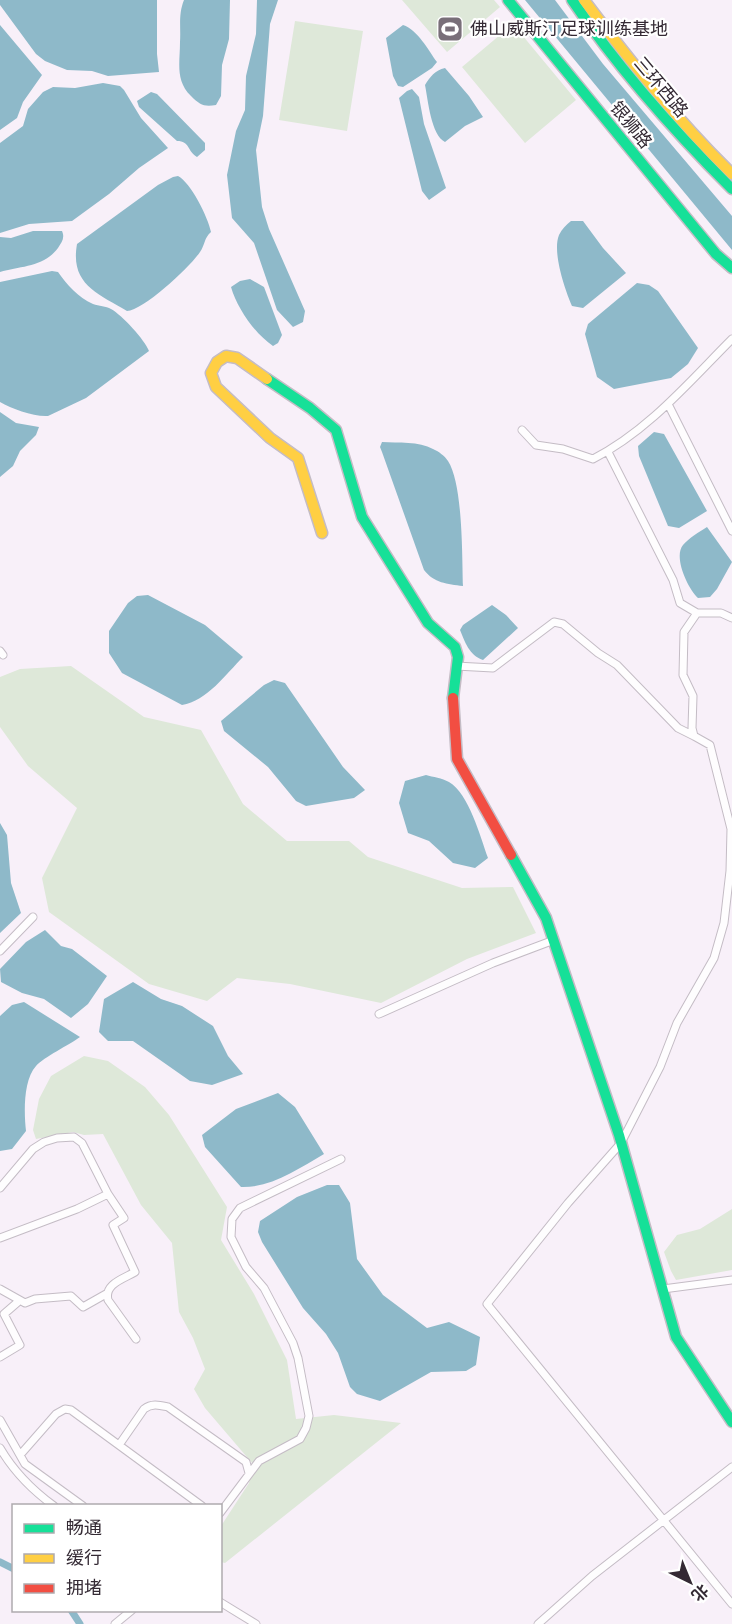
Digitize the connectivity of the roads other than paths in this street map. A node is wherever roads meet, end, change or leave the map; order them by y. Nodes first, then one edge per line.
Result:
1 (508, 0) edge
2 (572, 0) edge
3 (584, 0) edge
4 (732, 174) edge
5 (732, 189) edge
6 (732, 268) edge
7 (732, 339) edge
8 (668, 404) junction
9 (522, 430) dead end
10 (608, 452) junction
11 (732, 531) edge
12 (322, 533) dead end
13 (697, 613) junction
14 (732, 618) edge
15 (456, 666) junction
16 (694, 736) junction
17 (731, 829) edge
18 (33, 917) dead end
19 (554, 940) junction
20 (0, 951) edge
21 (379, 1014) dead end
22 (621, 1143) junction
23 (341, 1159) dead end
24 (0, 1188) edge
25 (108, 1194) junction
26 (0, 1238) edge
27 (732, 1280) edge
28 (0, 1289) edge
29 (663, 1289) junction
30 (106, 1294) junction
31 (19, 1301) junction
32 (136, 1339) dead end
33 (0, 1356) edge
34 (0, 1420) edge
35 (732, 1422) edge
36 (119, 1445) junction
37 (0, 1448) edge
38 (20, 1455) junction
39 (732, 1467) edge
40 (249, 1473) junction
41 (52, 1504) edge
42 (80, 1504) edge
43 (199, 1504) edge
44 (222, 1510) edge
45 (663, 1520) junction
46 (222, 1603) edge
47 (732, 1605) edge
48 (131, 1612) edge
49 (115, 1624) edge
50 (255, 1624) edge
51 (538, 1624) edge

1 - 6 street, 银狮路
2 - 5 street, 三环西路
3 - 4 street, 三环西路
7 - 8 street
8 - 10 street
8 - 11 street
9 - 10 street
10 - 13 street
12 - 15 street
13 - 14 street
13 - 16 street
15 - 16 street
15 - 19 street
16 - 17 street
17 - 22 street
18 - 20 street
19 - 21 street
19 - 22 street
22 - 29 street
22 - 45 street
23 - 40 street
24 - 25 street
25 - 26 street
25 - 30 street
27 - 29 street
28 - 31 street
29 - 35 street
30 - 31 street
30 - 32 street
31 - 33 street
34 - 38 street
36 - 38 street
36 - 40 street
36 - 43 street
37 - 41 street
38 - 42 street
39 - 45 street
40 - 44 street
45 - 47 street
45 - 51 street
46 - 50 street
48 - 49 street

